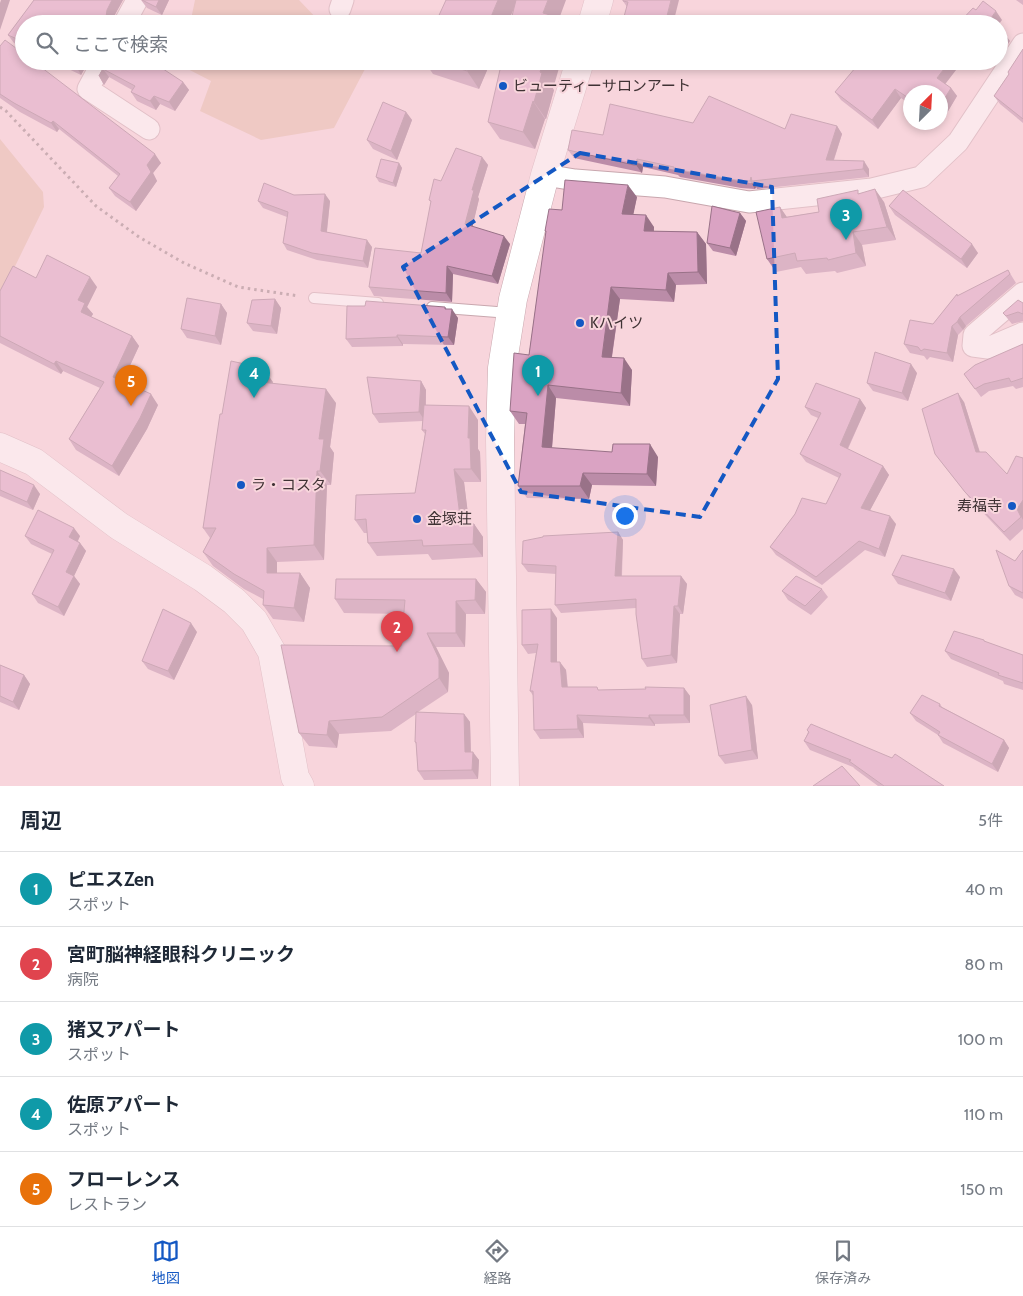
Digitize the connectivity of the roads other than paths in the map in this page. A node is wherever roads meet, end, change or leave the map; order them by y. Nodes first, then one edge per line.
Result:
1 (137, 0) edge
2 (599, 0) edge
3 (129, 15) edge
4 (595, 15) edge
5 (1023, 44) edge
6 (1008, 67) edge
7 (98, 70) edge
8 (577, 70) edge
9 (1006, 70) edge
10 (149, 129) dead end
11 (545, 175) junction
12 (1023, 293) edge
13 (314, 298) road end
14 (392, 304) edge
15 (422, 307) edge
16 (510, 314) junction
17 (1023, 333) edge
18 (0, 447) edge
19 (300, 786) edge
20 (505, 786) edge

1 - 3 street
2 - 4 street
5 - 6 street
7 - 10 street
8 - 11 street
9 - 11 street
11 - 16 street
12 - 17 street
13 - 14 lane
15 - 16 lane
16 - 20 street
18 - 19 street

